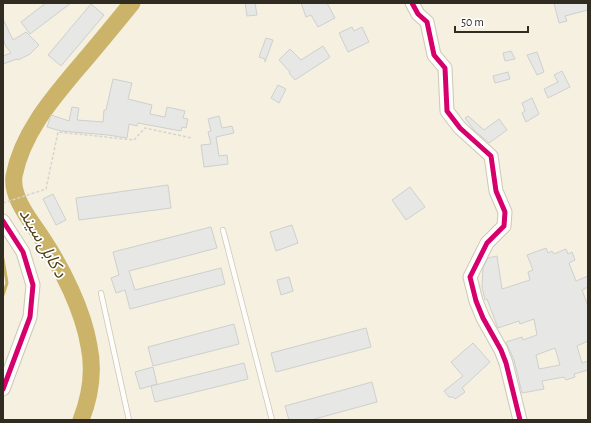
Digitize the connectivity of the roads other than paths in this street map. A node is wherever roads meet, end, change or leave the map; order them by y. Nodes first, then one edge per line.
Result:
1 (412, 3) edge
2 (3, 220) edge
3 (223, 230) dead end
4 (100, 293) dead end
5 (3, 389) edge
6 (129, 420) edge
7 (272, 420) edge
8 (520, 420) edge

1 - 8 street
2 - 5 street
3 - 7 lane
4 - 6 lane

